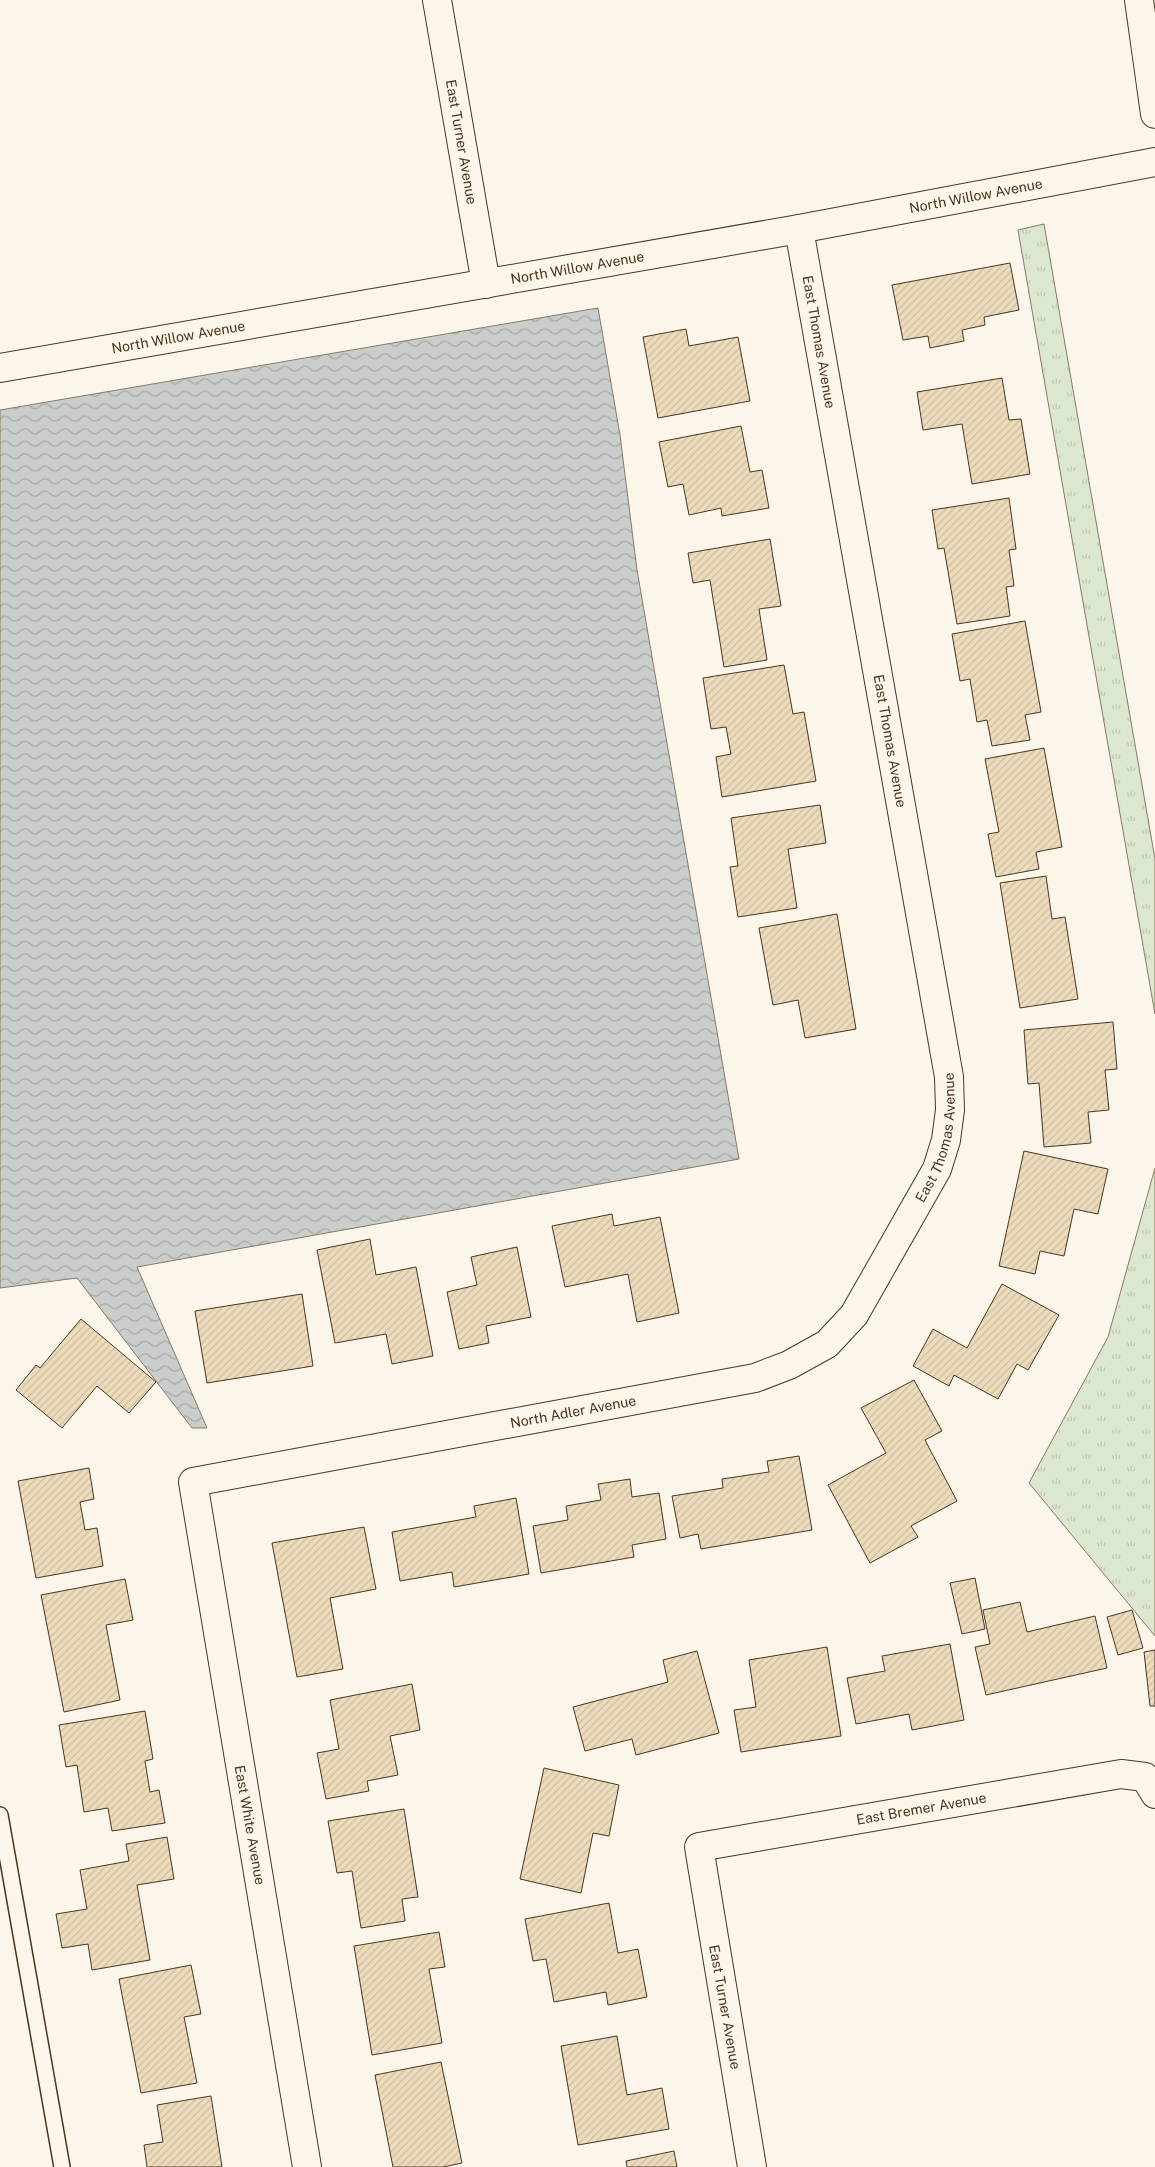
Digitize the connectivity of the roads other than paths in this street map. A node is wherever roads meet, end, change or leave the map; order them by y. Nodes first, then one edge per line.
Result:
1 (437, 0) edge
2 (1139, 0) edge
3 (1155, 114) edge
4 (1155, 162) edge
5 (799, 229) junction
6 (486, 284) junction
7 (0, 368) edge
8 (896, 1243) joint
9 (193, 1482) joint
10 (1150, 1785) edge
11 (0, 1815) edge
12 (699, 1847) joint
13 (62, 2167) edge
14 (307, 2167) edge
15 (752, 2167) edge

1 - 6 main road, East Turner Avenue
2 - 3 main road
4 - 5 main road, North Willow Avenue
5 - 6 main road, North Willow Avenue
5 - 8 main road, East Thomas Avenue
6 - 7 main road, North Willow Avenue
8 - 9 main road, North Adler Avenue
9 - 14 main road, East White Avenue
10 - 12 main road, East Bremer Avenue
11 - 13 lane
12 - 15 main road, East Turner Avenue

